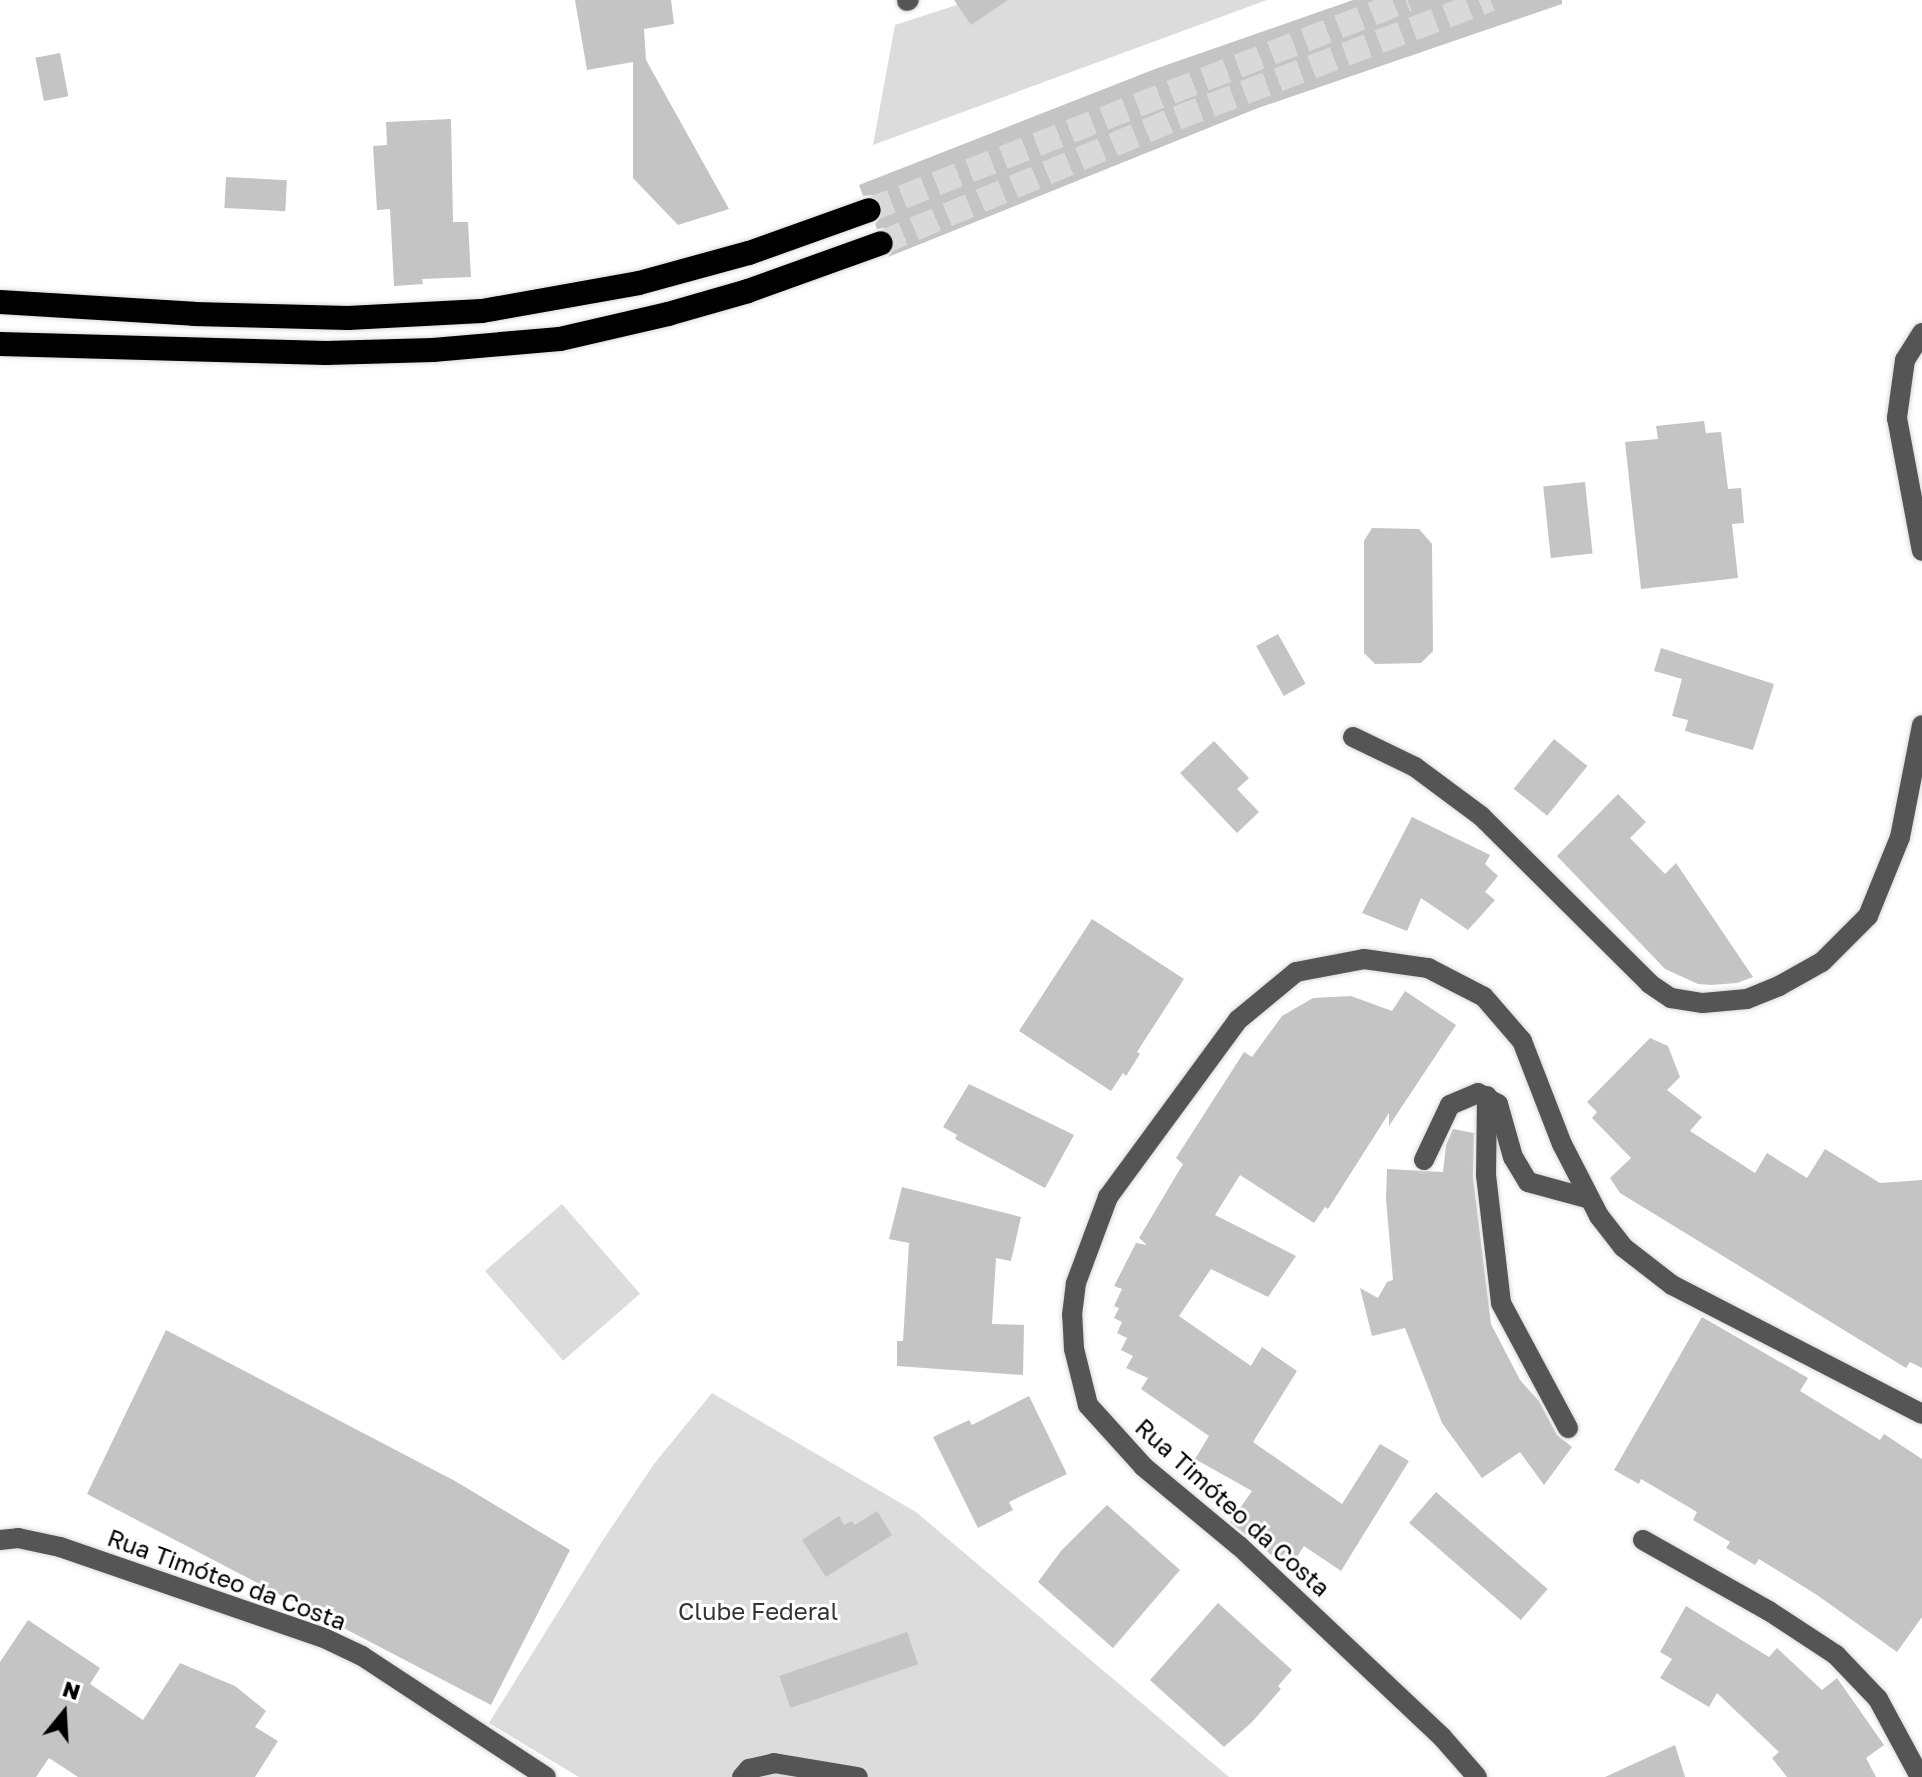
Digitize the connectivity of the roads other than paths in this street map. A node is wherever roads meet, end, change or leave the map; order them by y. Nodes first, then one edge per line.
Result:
1 (869, 210) tunnel mouth
2 (881, 243) tunnel mouth
3 (0, 302) edge
4 (1922, 333) edge
5 (0, 344) edge
6 (1922, 551) edge
7 (1922, 725) edge
8 (1353, 737) dead end
9 (1487, 1096) junction
10 (1424, 1160) dead end
11 (1486, 1175) junction
12 (1523, 1176) junction
13 (1590, 1199) junction
14 (1922, 1414) edge
15 (1568, 1428) dead end
16 (0, 1540) edge
17 (1643, 1540) dead end
18 (546, 1777) edge
19 (742, 1777) edge
20 (858, 1777) edge
21 (1477, 1777) edge
22 (1920, 1777) edge

1 - 3 highway
2 - 5 highway
4 - 6 street
7 - 8 street
9 - 10 street
9 - 11 street
9 - 12 street
11 - 12 street
11 - 15 street
12 - 13 street
13 - 14 street, Rua Timóteo da Costa
13 - 21 street, Rua Timóteo da Costa
16 - 18 street, Rua Timóteo da Costa
17 - 22 street
19 - 20 street

